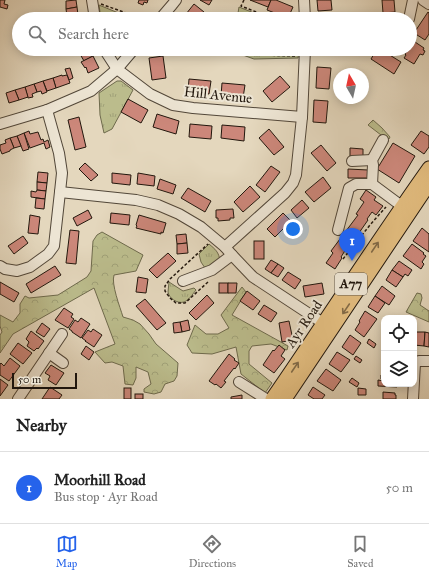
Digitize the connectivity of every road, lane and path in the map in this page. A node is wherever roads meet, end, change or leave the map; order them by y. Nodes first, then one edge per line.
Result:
1 (176, 0) edge
2 (244, 0) edge
3 (304, 0) edge
4 (413, 0) edge
5 (423, 0) edge
6 (95, 1) edge
7 (429, 4) edge
8 (95, 12) edge
9 (124, 12) edge
10 (166, 12) edge
11 (256, 12) edge
12 (305, 12) edge
13 (410, 12) edge
14 (109, 56) edge
15 (128, 56) edge
16 (305, 56) edge
17 (117, 69) junction
18 (47, 110) junction
19 (302, 117) junction
20 (0, 124) edge
21 (383, 140) dead end
22 (372, 160) junction
23 (352, 161) dead end
24 (429, 168) edge
25 (372, 184) junction
26 (429, 184) edge
27 (60, 192) junction
28 (402, 206) junction
29 (338, 230) dead end
30 (225, 247) junction
31 (232, 256) junction
32 (343, 259) dead end
33 (0, 266) edge
34 (183, 281) dead end
35 (328, 327) junction
36 (62, 334) dead end
37 (49, 353) junction
38 (429, 361) edge
39 (63, 363) dead end
40 (239, 382) dead end
41 (18, 399) edge
42 (266, 399) edge
43 (272, 399) edge
44 (285, 399) edge
45 (413, 399) edge

1 - 10 street
2 - 11 path
3 - 12 street
4 - 13 street
5 - 7 street
6 - 8 street
6 - 9 path
14 - 17 street, Hill Avenue
15 - 17 street
16 - 19 street
17 - 18 street
17 - 19 street, Hill Avenue
18 - 20 street
18 - 27 street
19 - 30 street
21 - 22 street
22 - 23 street
22 - 25 street
24 - 28 main road, Ayr Road / A77
25 - 28 street
25 - 29 street
26 - 28 main road, Ayr Road / A77
27 - 30 street
27 - 33 street
28 - 32 path
28 - 35 main road, Ayr Road / A77
30 - 31 street
31 - 34 street
31 - 35 street
43 -> 35 main road, Ayr Road / A77
35 - 44 main road, Ayr Road / A77
36 - 37 street
37 - 39 street
37 - 41 street
38 - 45 street
40 - 42 street

